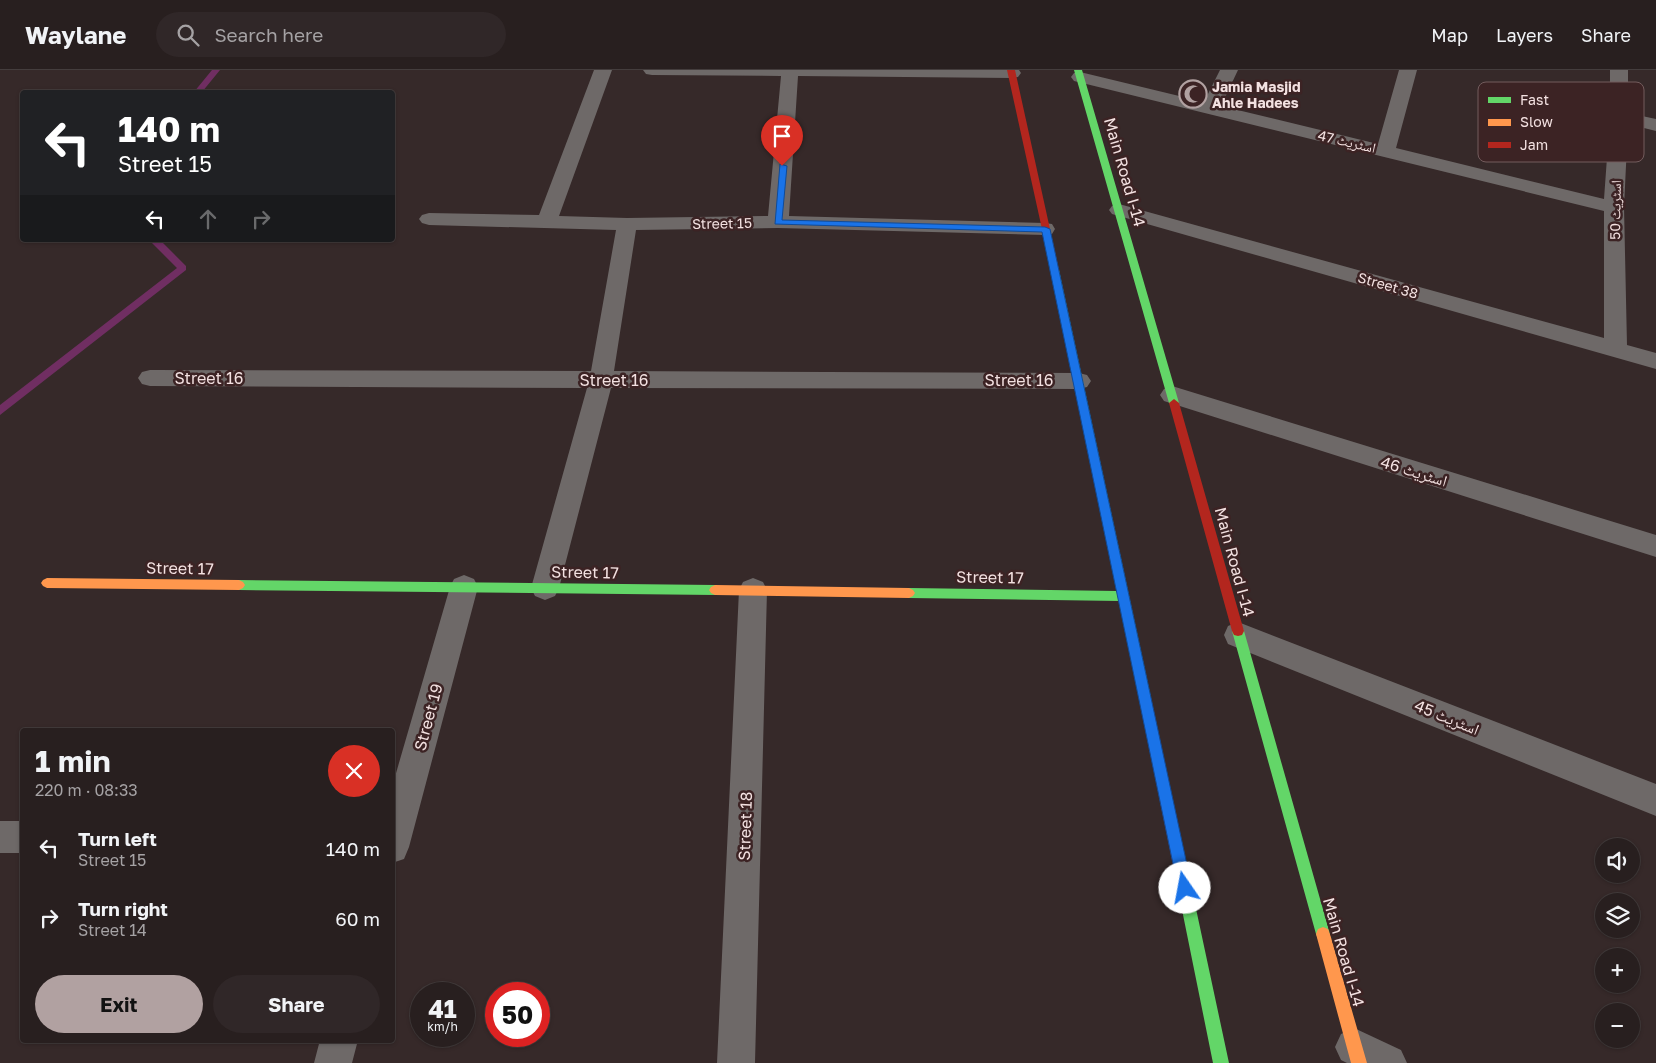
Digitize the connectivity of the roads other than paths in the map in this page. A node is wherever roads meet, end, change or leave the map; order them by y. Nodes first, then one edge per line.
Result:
1 (602, 70) edge
2 (652, 70) edge
3 (1229, 70) edge
4 (1408, 70) edge
5 (790, 71) edge
6 (1012, 72) edge
7 (1079, 73) edge
8 (1210, 109) junction
9 (1386, 150) junction
10 (1616, 162) edge
11 (1614, 207) junction
12 (1119, 210) junction
13 (429, 219) dead end
14 (547, 222) junction
15 (778, 222) junction
16 (627, 224) junction
17 (1045, 229) junction
18 (1616, 349) junction
19 (1656, 361) edge
20 (150, 378) dead end
21 (601, 380) junction
22 (1079, 381) junction
23 (1172, 395) junction
24 (1656, 546) edge
25 (47, 582) dead end
26 (464, 587) junction
27 (546, 588) junction
28 (753, 590) junction
29 (1124, 596) junction
30 (1238, 635) junction
31 (1656, 800) edge
32 (395, 835) edge
33 (0, 837) edge
34 (20, 838) edge
35 (339, 1043) edge
36 (1357, 1055) edge
37 (333, 1063) edge
38 (736, 1063) edge
39 (1221, 1063) edge
40 (1388, 1063) edge

1 - 14 street
2 - 5 street
3 - 8 street
4 - 9 street
5 - 6 street
5 - 15 street
6 - 17 main road
7 - 8 street, اسٹریٹ 47
7 - 12 main road, Main Road I-14
8 - 9 street, اسٹریٹ 47
9 - 11 street, اسٹریٹ 47
10 - 11 street, اسٹریٹ 50
11 - 18 street, اسٹریٹ 50
12 - 18 street, Street 38
12 - 23 main road, Main Road I-14
13 - 14 street, Street 15
14 - 16 street, Street 15
15 - 16 street, Street 15
15 - 17 street, Street 15
16 - 21 street
17 - 22 main road
18 - 19 street, Street 38
20 - 21 street, Street 16
21 - 22 street, Street 16
21 - 27 street
22 - 29 main road
23 - 24 street, اسٹریٹ 46
23 - 30 main road, Main Road I-14
25 - 26 main road, Street 17
26 - 27 main road, Street 17
26 - 32 street, Street 19
27 - 28 main road, Street 17
28 - 29 main road, Street 17
28 - 38 street, Street 18
29 - 39 main road
30 - 31 street, اسٹریٹ 45
30 - 36 main road, Main Road I-14
33 - 34 street
35 - 37 street
36 - 40 street

